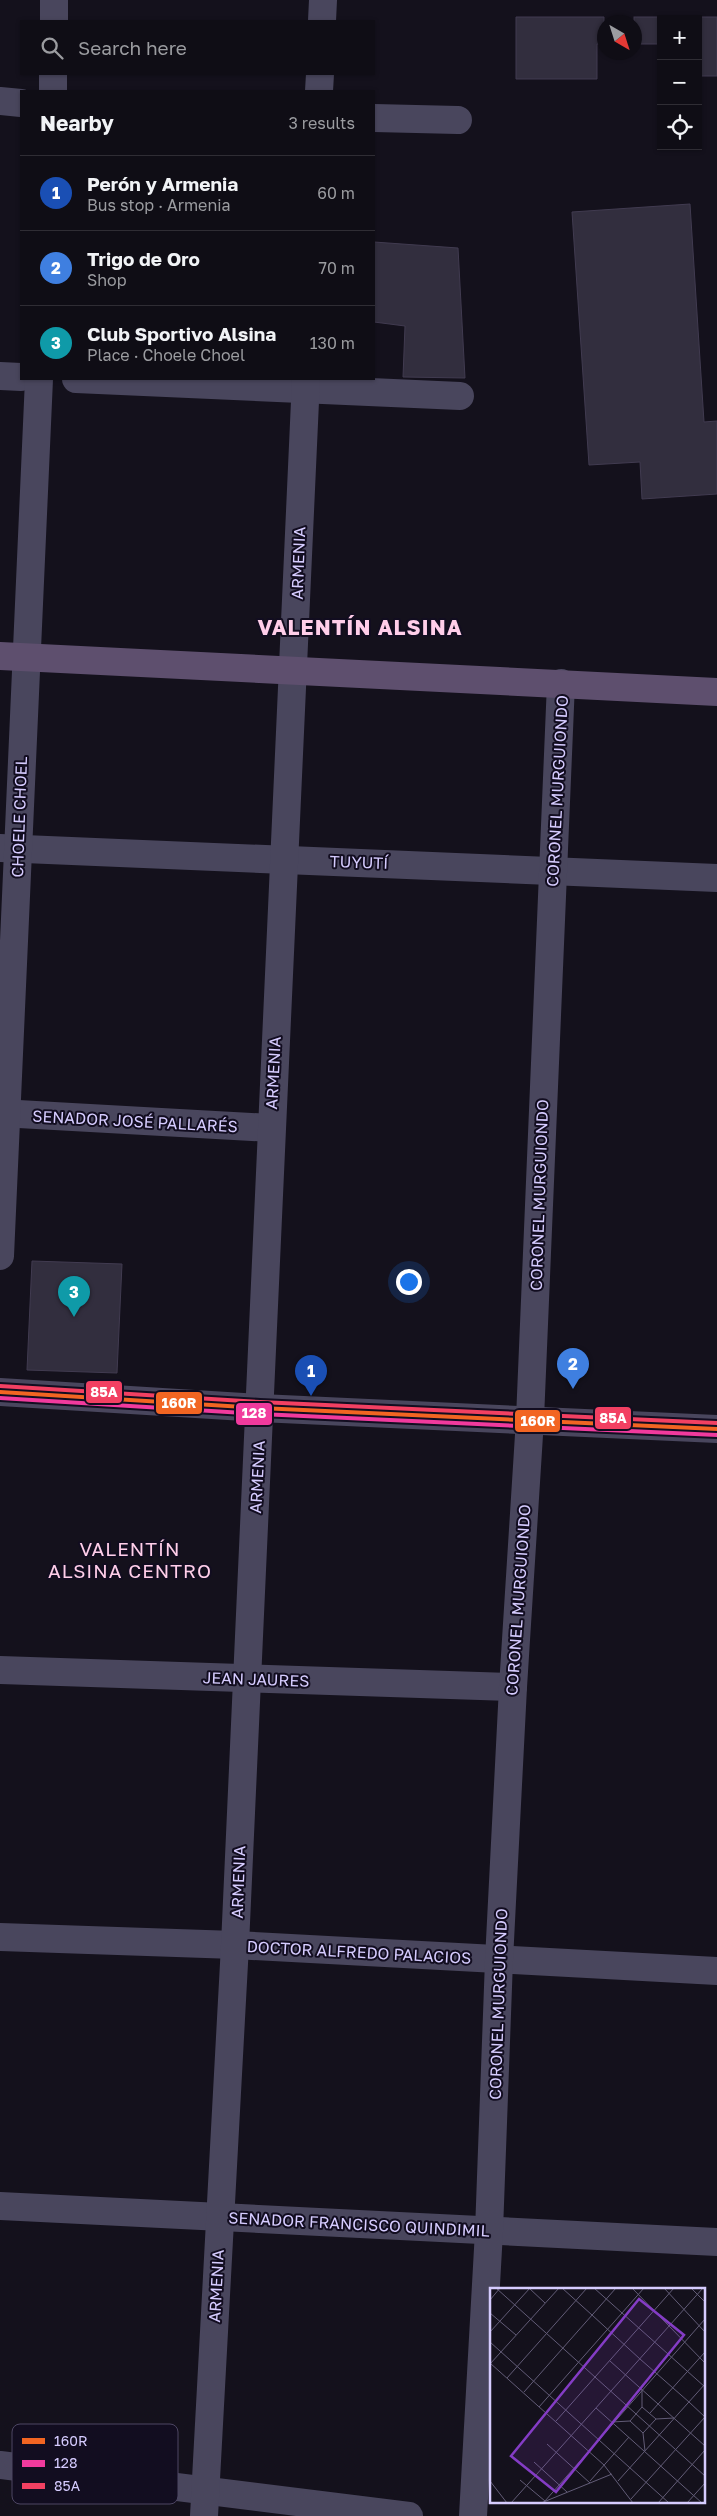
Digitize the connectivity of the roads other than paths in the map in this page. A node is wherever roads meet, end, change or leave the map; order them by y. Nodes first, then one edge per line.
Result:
1 (54, 0) edge
2 (323, 0) edge
3 (54, 20) edge
4 (322, 20) edge
5 (53, 75) edge
6 (320, 75) edge
7 (53, 90) edge
8 (319, 90) edge
9 (0, 101) edge
10 (20, 103) edge
11 (375, 118) edge
12 (458, 120) dead end
13 (0, 376) edge
14 (20, 377) edge
15 (39, 380) edge
16 (122, 380) edge
17 (305, 384) edge
18 (460, 396) dead end
19 (13, 657) edge
20 (293, 672) junction
21 (561, 683) junction
22 (717, 692) edge
23 (9, 849) edge
24 (283, 859) junction
25 (553, 870) junction
26 (717, 878) edge
27 (2, 1115) edge
28 (271, 1128) junction
29 (0, 1256) edge
30 (0, 1392) edge
31 (260, 1408) junction
32 (530, 1418) junction
33 (717, 1428) edge
34 (0, 1670) edge
35 (246, 1679) junction
36 (512, 1687) junction
37 (0, 1937) edge
38 (235, 1945) junction
39 (499, 1960) junction
40 (717, 1971) edge
41 (0, 2206) edge
42 (220, 2217) junction
43 (490, 2231) junction
44 (717, 2242) edge
45 (178, 2498) edge
46 (205, 2503) edge
47 (409, 2516) edge
48 (473, 2516) edge

1 - 3 street
2 - 4 street
5 - 7 street
6 - 8 street
9 - 10 street
11 - 12 street
13 - 14 street
15 - 19 street, CHOELE CHOEL
16 - 17 street
17 - 18 street
17 - 20 street, ARMENIA
19 - 20 main road
19 - 23 street, CHOELE CHOEL
20 - 21 main road
20 - 24 street, ARMENIA
21 - 22 main road
21 - 25 street, CORONEL MURGUIONDO
23 - 24 street, TUYUTÍ
23 - 27 street, CHOELE CHOEL
24 - 25 street, TUYUTÍ
24 - 28 street, ARMENIA
25 - 26 street, TUYUTÍ
25 - 32 street, CORONEL MURGUIONDO
27 - 28 street, SENADOR JOSÉ PALLARÉS
27 - 29 street, CHOELE CHOEL
28 - 31 street, ARMENIA
30 - 31 street
31 - 32 street
31 - 35 street, ARMENIA
32 - 33 street
32 - 36 street, CORONEL MURGUIONDO
34 - 35 street, JEAN JAURES
35 - 36 street, JEAN JAURES
35 - 38 street, ARMENIA
36 - 39 street, CORONEL MURGUIONDO
37 - 38 street, DOCTOR ALFREDO PALACIOS
38 - 39 street, DOCTOR ALFREDO PALACIOS
38 - 42 street, ARMENIA
39 - 40 street, DOCTOR ALFREDO PALACIOS
39 - 43 street, CORONEL MURGUIONDO
41 - 42 street, SENADOR FRANCISCO QUINDIMIL
42 - 43 street, SENADOR FRANCISCO QUINDIMIL
42 - 46 street, ARMENIA
43 - 44 street, SENADOR FRANCISCO QUINDIMIL
43 - 48 street, CORONEL MURGUIONDO
45 - 46 street
46 - 47 street

